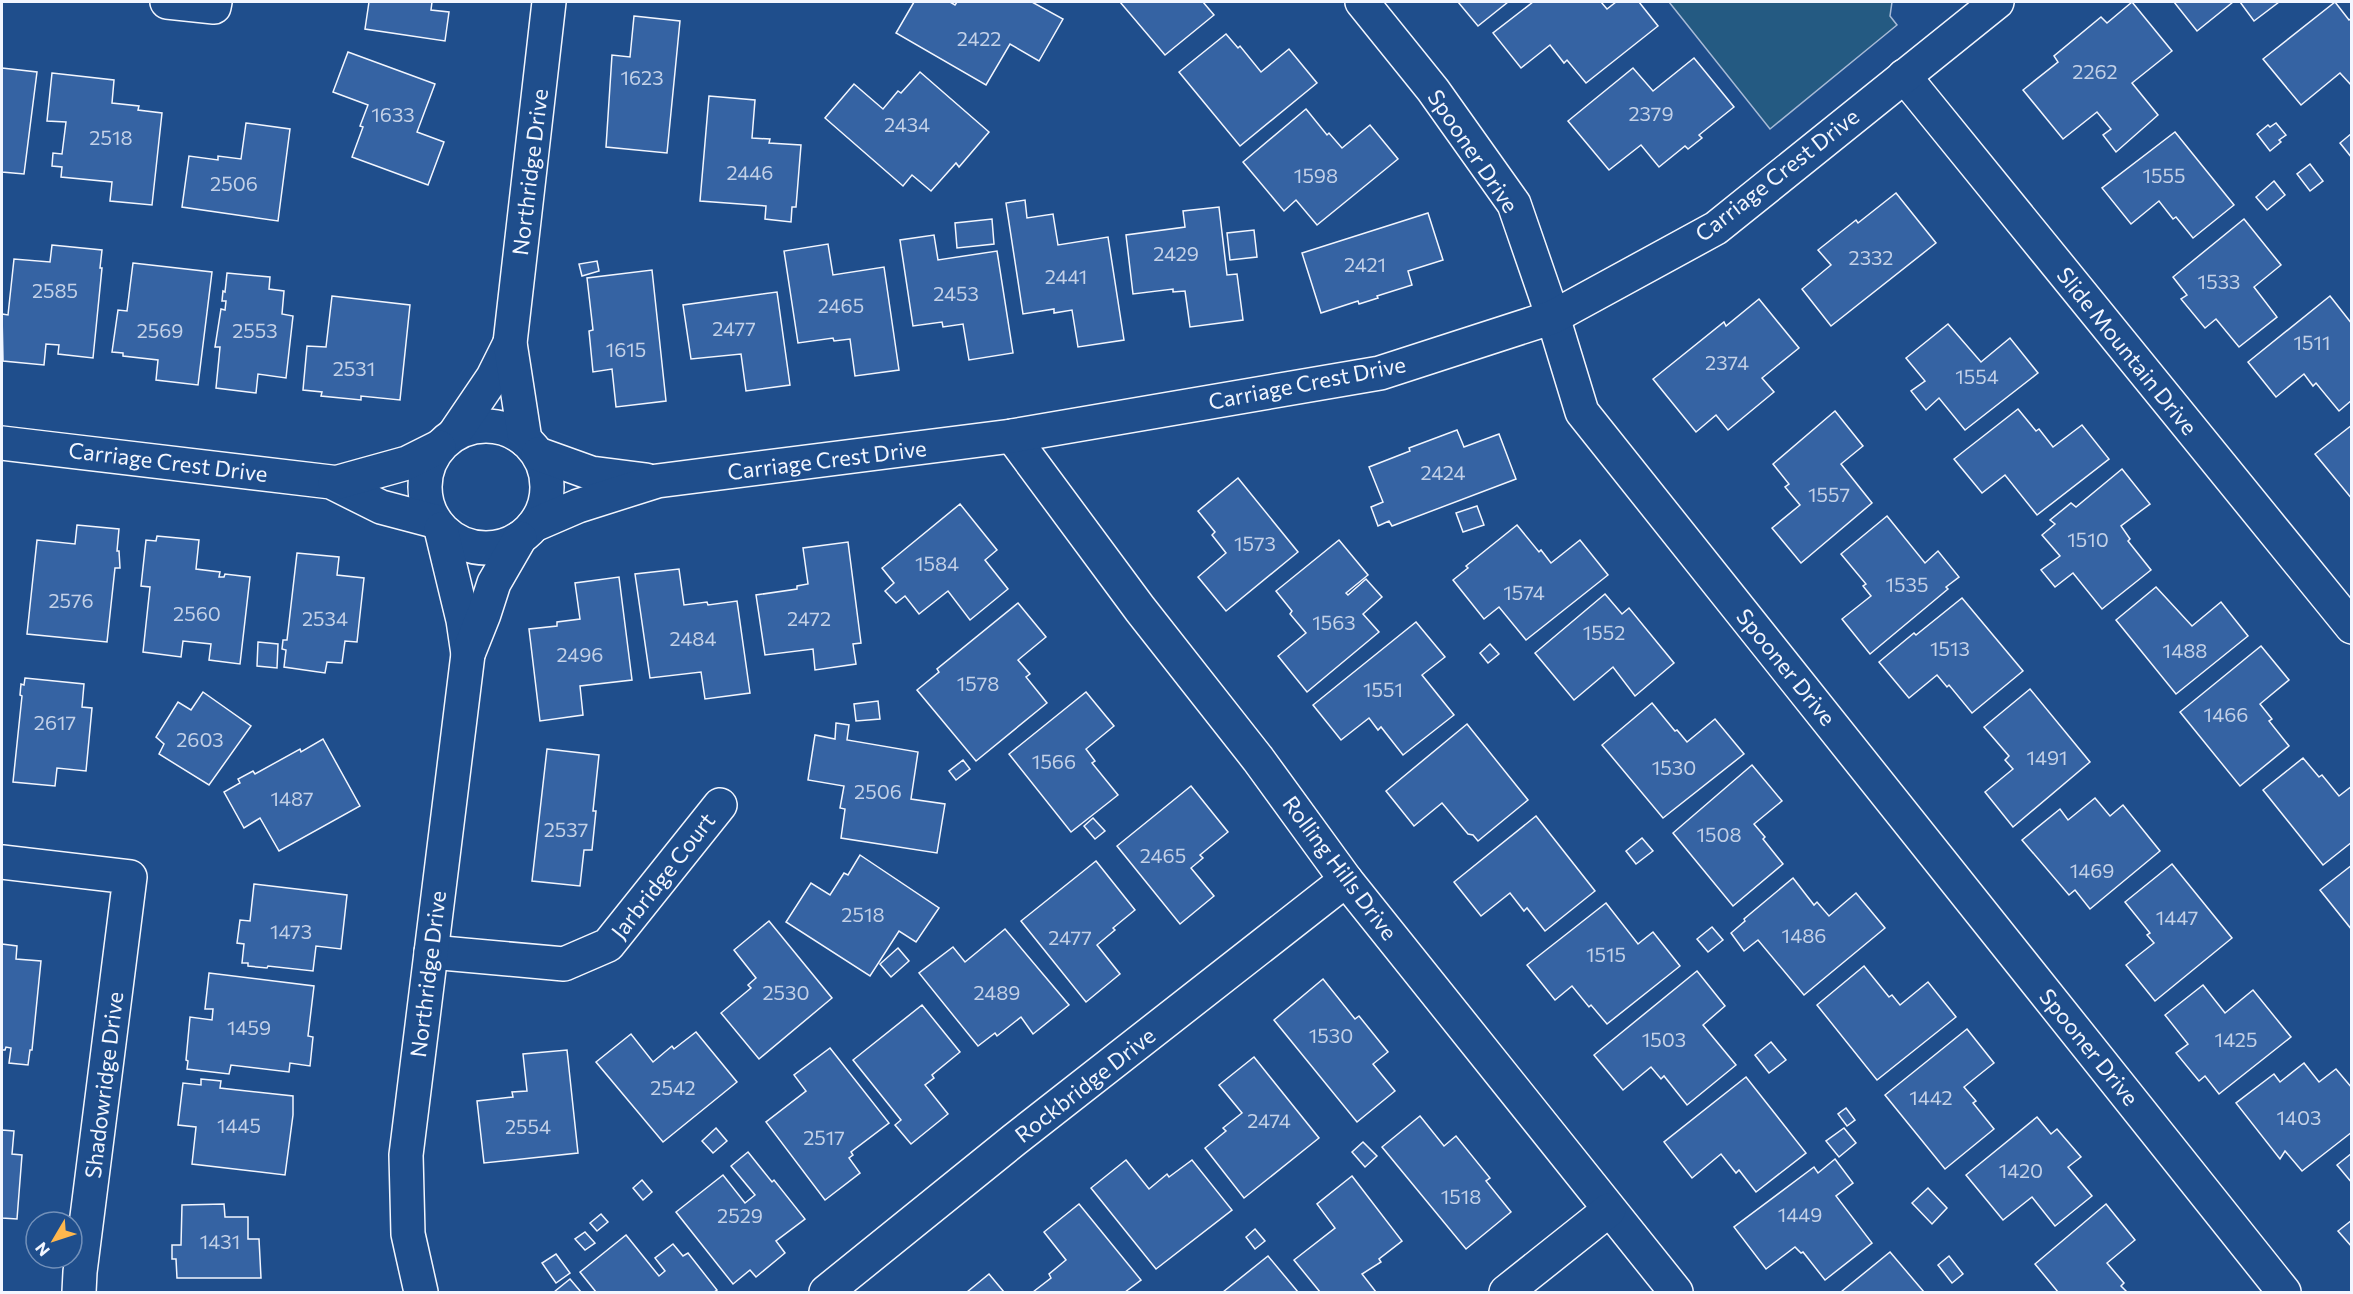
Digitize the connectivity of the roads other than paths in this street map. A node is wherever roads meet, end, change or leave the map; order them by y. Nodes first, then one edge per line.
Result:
1 (167, 2) edge
2 (549, 2) edge
3 (1362, 2) edge
4 (1997, 2) edge
5 (215, 4) edge
6 (1904, 76) junction
7 (1553, 316) junction
8 (510, 344) junction
9 (1012, 436) junction
10 (447, 440) junction
11 (2, 443) edge
12 (532, 447) junction
13 (657, 482) junction
14 (335, 483) junction
15 (437, 525) junction
16 (527, 531) junction
17 (2352, 627) edge
18 (468, 654) junction
19 (720, 805) dead end
20 (2, 862) edge
21 (1346, 880) junction
22 (431, 952) junction
23 (1608, 1210) junction
24 (79, 1293) edge
25 (421, 1293) edge
26 (826, 1293) edge
27 (1506, 1293) edge
28 (1676, 1293) edge
29 (2284, 1293) edge

1 - 5 street
2 - 8 street, Northridge Drive
3 - 7 street, Spooner Drive
4 - 6 street, Carriage Crest Drive
6 - 7 street, Carriage Crest Drive
6 - 17 street, Slide Mountain Drive
7 - 9 street, Carriage Crest Drive
7 - 29 street, Spooner Drive
8 - 10 street, Northridge Drive
8 - 12 street, Northridge Drive
9 - 13 street, Carriage Crest Drive
9 - 21 street, Rolling Hills Drive
10 - 12 street
10 - 14 street, Carriage Crest Drive
10 - 15 street
11 - 14 street, Carriage Crest Drive
12 - 13 street, Carriage Crest Drive
12 - 16 street
13 - 16 street, Carriage Crest Drive
14 - 15 street, Carriage Crest Drive
15 - 16 street
15 - 18 street, Northridge Drive
16 - 18 street, Northridge Drive
18 - 22 street, Northridge Drive
19 - 22 street, Jarbridge Court
20 - 24 street, Shadowridge Drive
21 - 23 street, Rolling Hills Drive
21 - 26 street, Rockbridge Drive
22 - 25 street, Northridge Drive
23 - 27 street
23 - 28 street, Rolling Hills Drive

